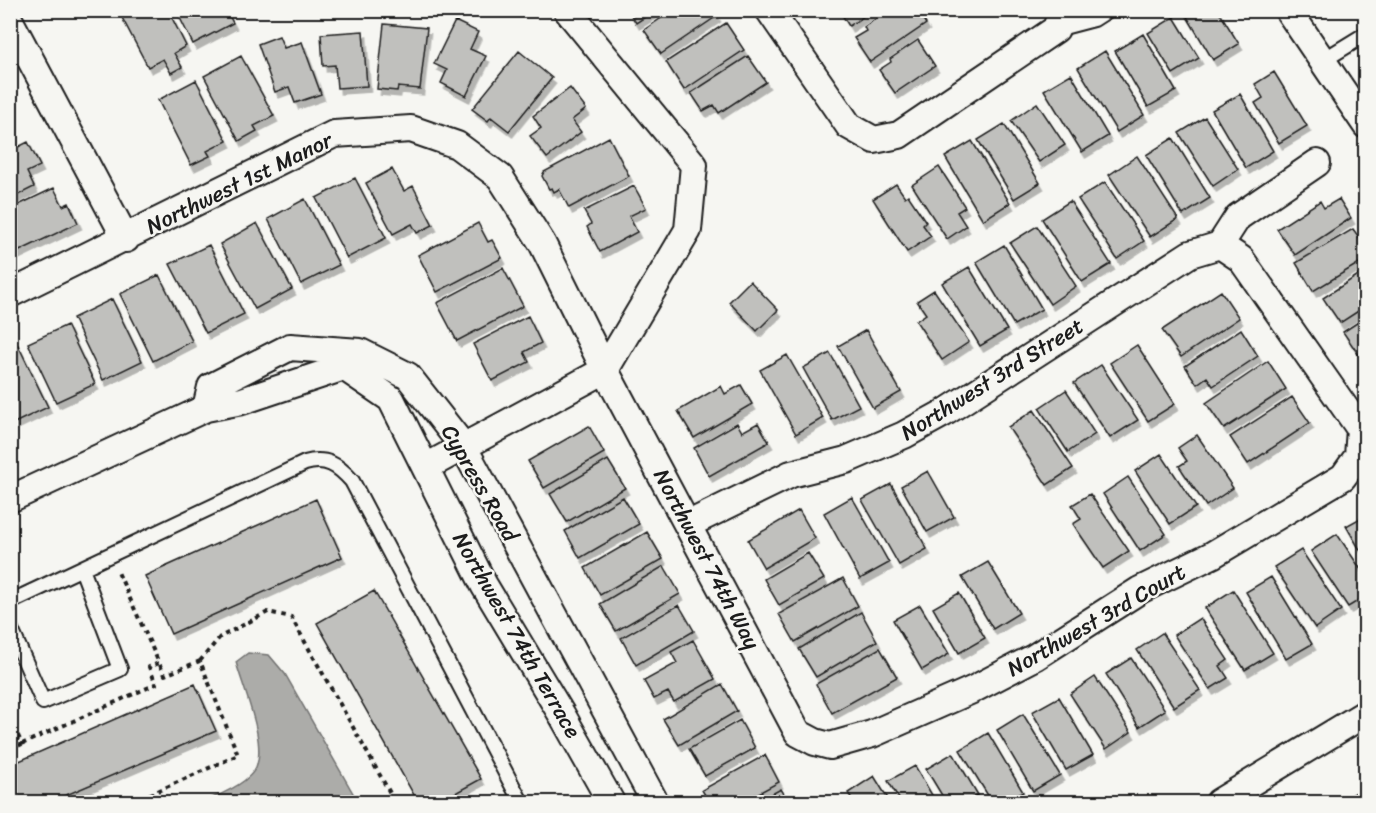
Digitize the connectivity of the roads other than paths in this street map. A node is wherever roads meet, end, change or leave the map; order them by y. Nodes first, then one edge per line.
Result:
1 (23, 10) edge
2 (567, 10) edge
3 (769, 10) edge
4 (1108, 10) edge
5 (1288, 10) edge
6 (10, 19) edge
7 (1059, 20) edge
8 (1365, 34) edge
9 (1322, 61) junction
10 (1365, 125) edge
11 (1317, 163) dead end
12 (126, 239) junction
13 (1220, 245) junction
14 (10, 294) edge
15 (605, 370) junction
16 (206, 408) junction
17 (463, 446) junction
18 (1361, 456) edge
19 (426, 466) junction
20 (10, 499) edge
21 (689, 524) junction
22 (82, 569) junction
23 (10, 602) edge
24 (10, 627) edge
25 (1365, 713) edge
26 (815, 742) joint
27 (1365, 796) edge
28 (521, 802) edge
29 (611, 802) edge
30 (655, 802) edge
31 (1219, 802) edge
32 (1356, 802) edge

1 - 6 street
2 - 15 street
3 - 7 street
4 - 7 lane
5 - 9 street
6 - 12 street
8 - 9 lane
9 - 10 street
11 - 13 street
12 - 14 street, Northwest 1st Manor
12 - 15 street, Northwest 1st Manor
13 - 18 street
13 - 21 street, Northwest 3rd Street
15 - 17 street
15 - 21 street, Northwest 74th Way
16 - 17 street, Cypress Road
16 - 19 street, Cypress Road
16 - 20 street, Cypress Road
17 - 19 street
17 - 30 street, Cypress Road
18 - 26 street, Northwest 3rd Court
19 - 29 street, Northwest 74th Terrace
21 - 26 street, Northwest 74th Way
22 - 23 lane
22 - 24 lane
22 - 28 lane
25 - 31 street
27 - 32 lane

